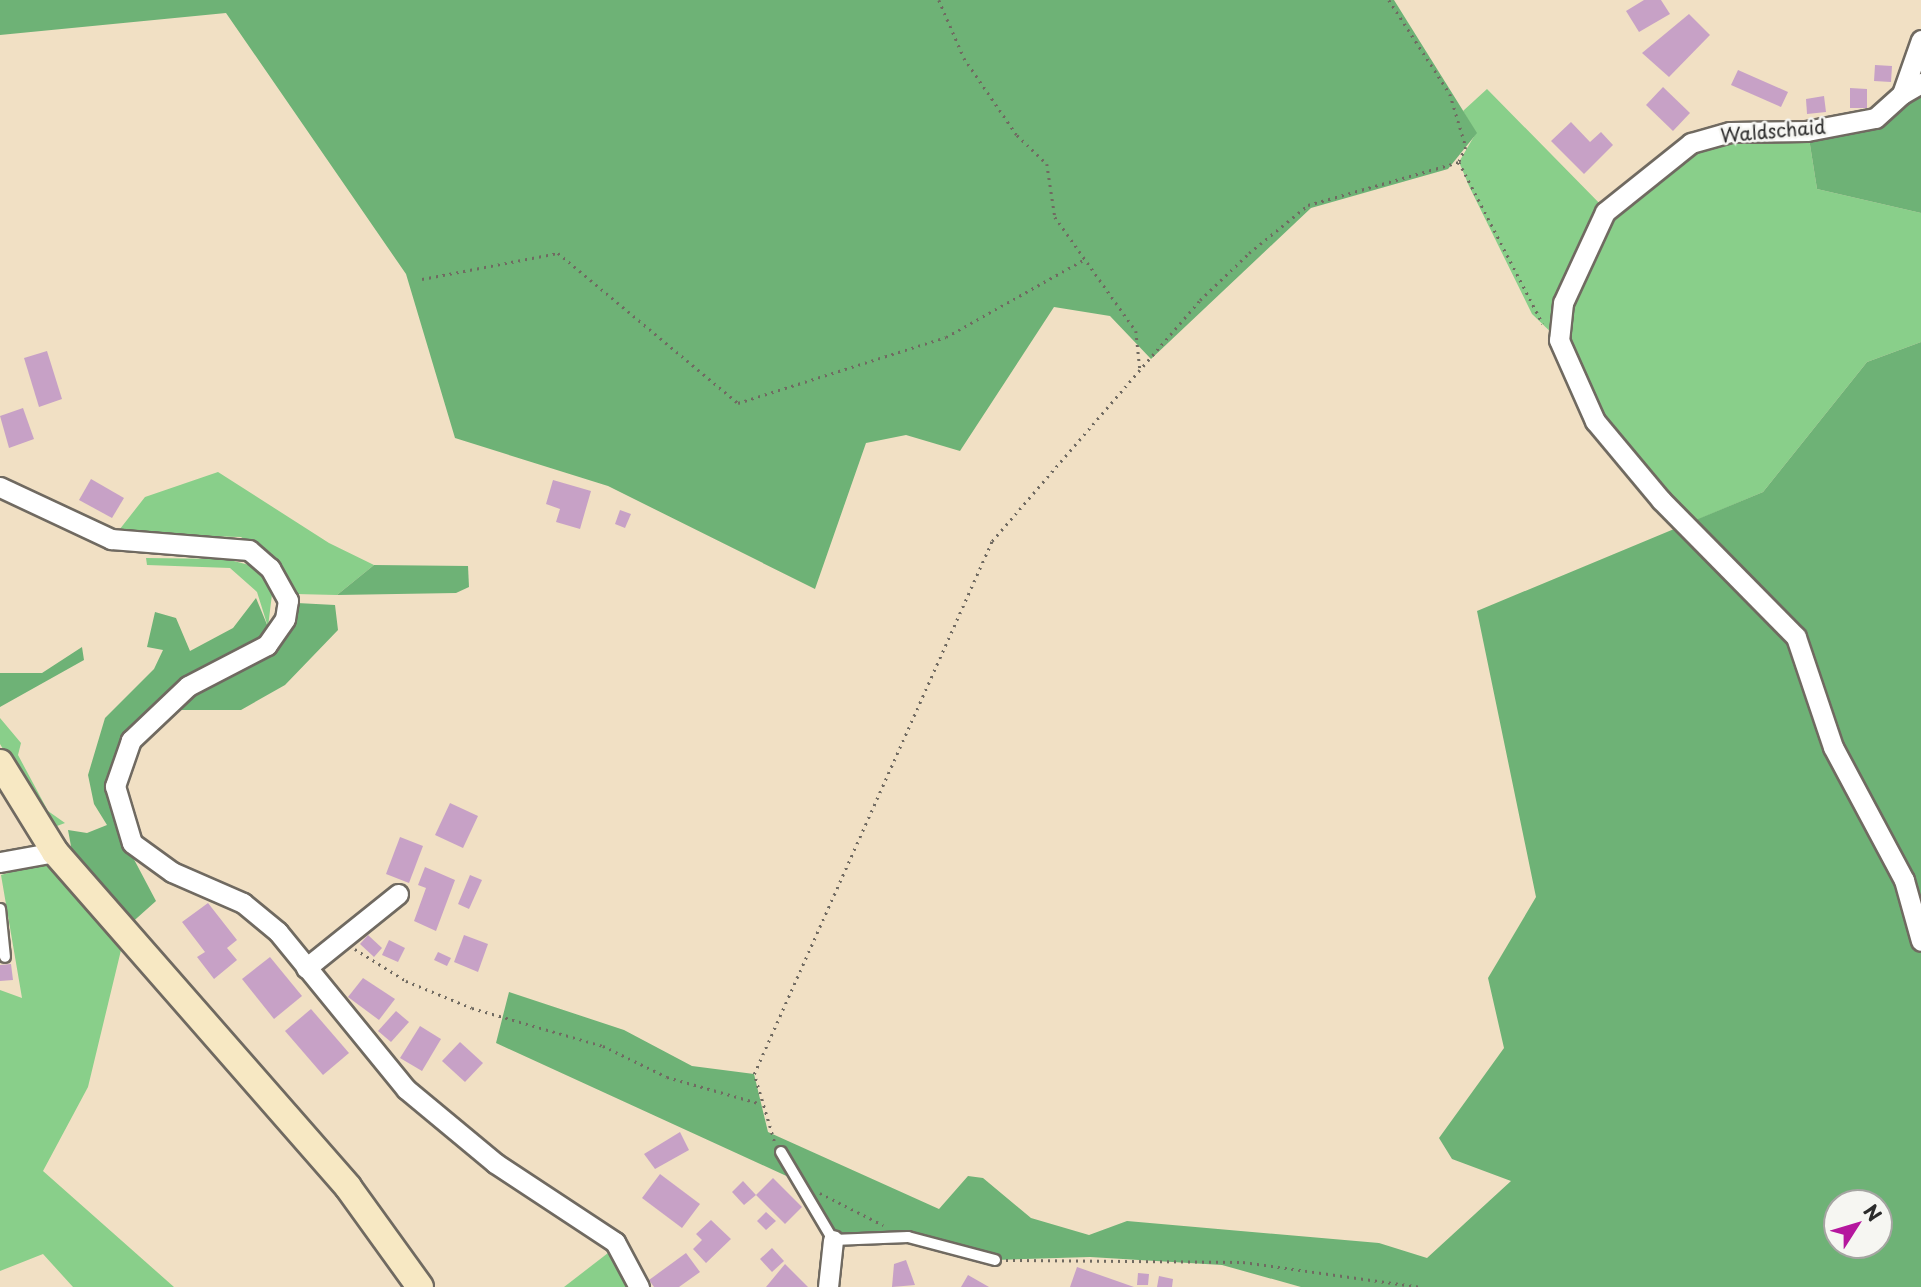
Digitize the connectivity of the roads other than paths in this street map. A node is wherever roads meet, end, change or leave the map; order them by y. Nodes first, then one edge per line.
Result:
1 (1921, 40) edge
2 (1921, 83) edge
3 (1902, 93) junction
4 (0, 487) edge
5 (0, 763) edge
6 (55, 852) junction
7 (0, 862) edge
8 (398, 894) dead end
9 (0, 909) edge
10 (1921, 941) edge
11 (5, 957) dead end
12 (306, 968) junction
13 (780, 1152) road end
14 (833, 1240) junction
15 (995, 1260) road end
16 (420, 1287) edge
17 (639, 1287) edge
18 (828, 1287) edge

1 - 3 street
2 - 3 street
3 - 10 street, Waldschaid
4 - 12 street
5 - 6 street
6 - 7 street
6 - 16 street
8 - 12 street
9 - 11 lane
12 - 17 street
13 - 14 lane
14 - 15 lane
14 - 18 street

